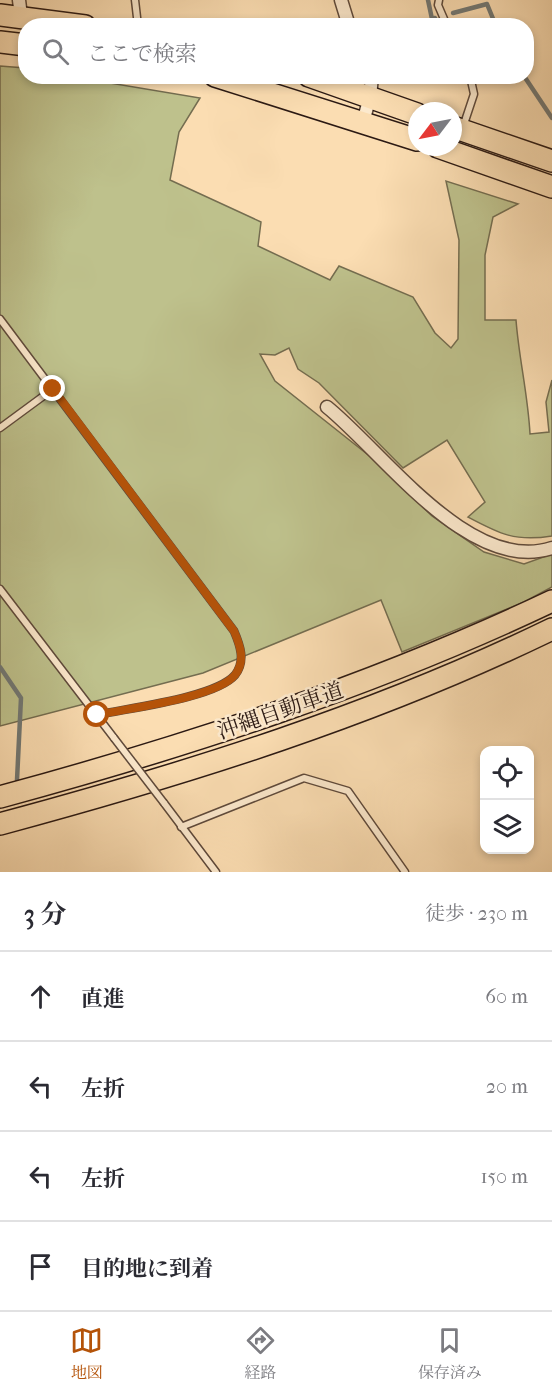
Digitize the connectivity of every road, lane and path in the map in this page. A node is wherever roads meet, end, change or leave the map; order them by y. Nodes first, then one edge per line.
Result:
1 (135, 0) edge
2 (341, 0) edge
3 (440, 0) edge
4 (13, 10) edge
5 (50, 18) edge
6 (137, 18) edge
7 (347, 18) edge
8 (444, 18) edge
9 (0, 42) edge
10 (18, 44) edge
11 (241, 84) edge
12 (354, 84) edge
13 (472, 84) edge
14 (371, 87) edge
15 (408, 109) edge
16 (462, 120) edge
17 (363, 122) junction
18 (462, 129) edge
19 (408, 137) edge
20 (462, 155) edge
21 (552, 161) edge
22 (552, 187) edge
23 (0, 319) edge
24 (53, 389) junction
25 (327, 407) dead end
26 (0, 428) edge
27 (552, 548) edge
28 (0, 589) edge
29 (552, 601) edge
30 (552, 629) edge
31 (97, 715) junction
32 (0, 797) edge
33 (0, 824) edge
34 (181, 827) junction
35 (216, 872) edge
36 (405, 872) edge

1 - 6 lane
2 - 7 street
3 - 8 lane
4 - 5 highway
9 - 10 highway
11 - 17 highway
12 - 14 highway
13 - 16 lane
14 - 15 highway
14 - 17 street
17 - 19 highway
18 - 21 highway
20 - 22 highway
23 - 24 lane
24 - 26 lane
24 - 31 lane
25 - 27 street
28 - 31 lane
29 - 32 highway, 沖縄自動車道
30 - 33 highway, 沖縄自動車道
31 - 34 lane, bridge
34 - 35 lane
34 - 36 lane

